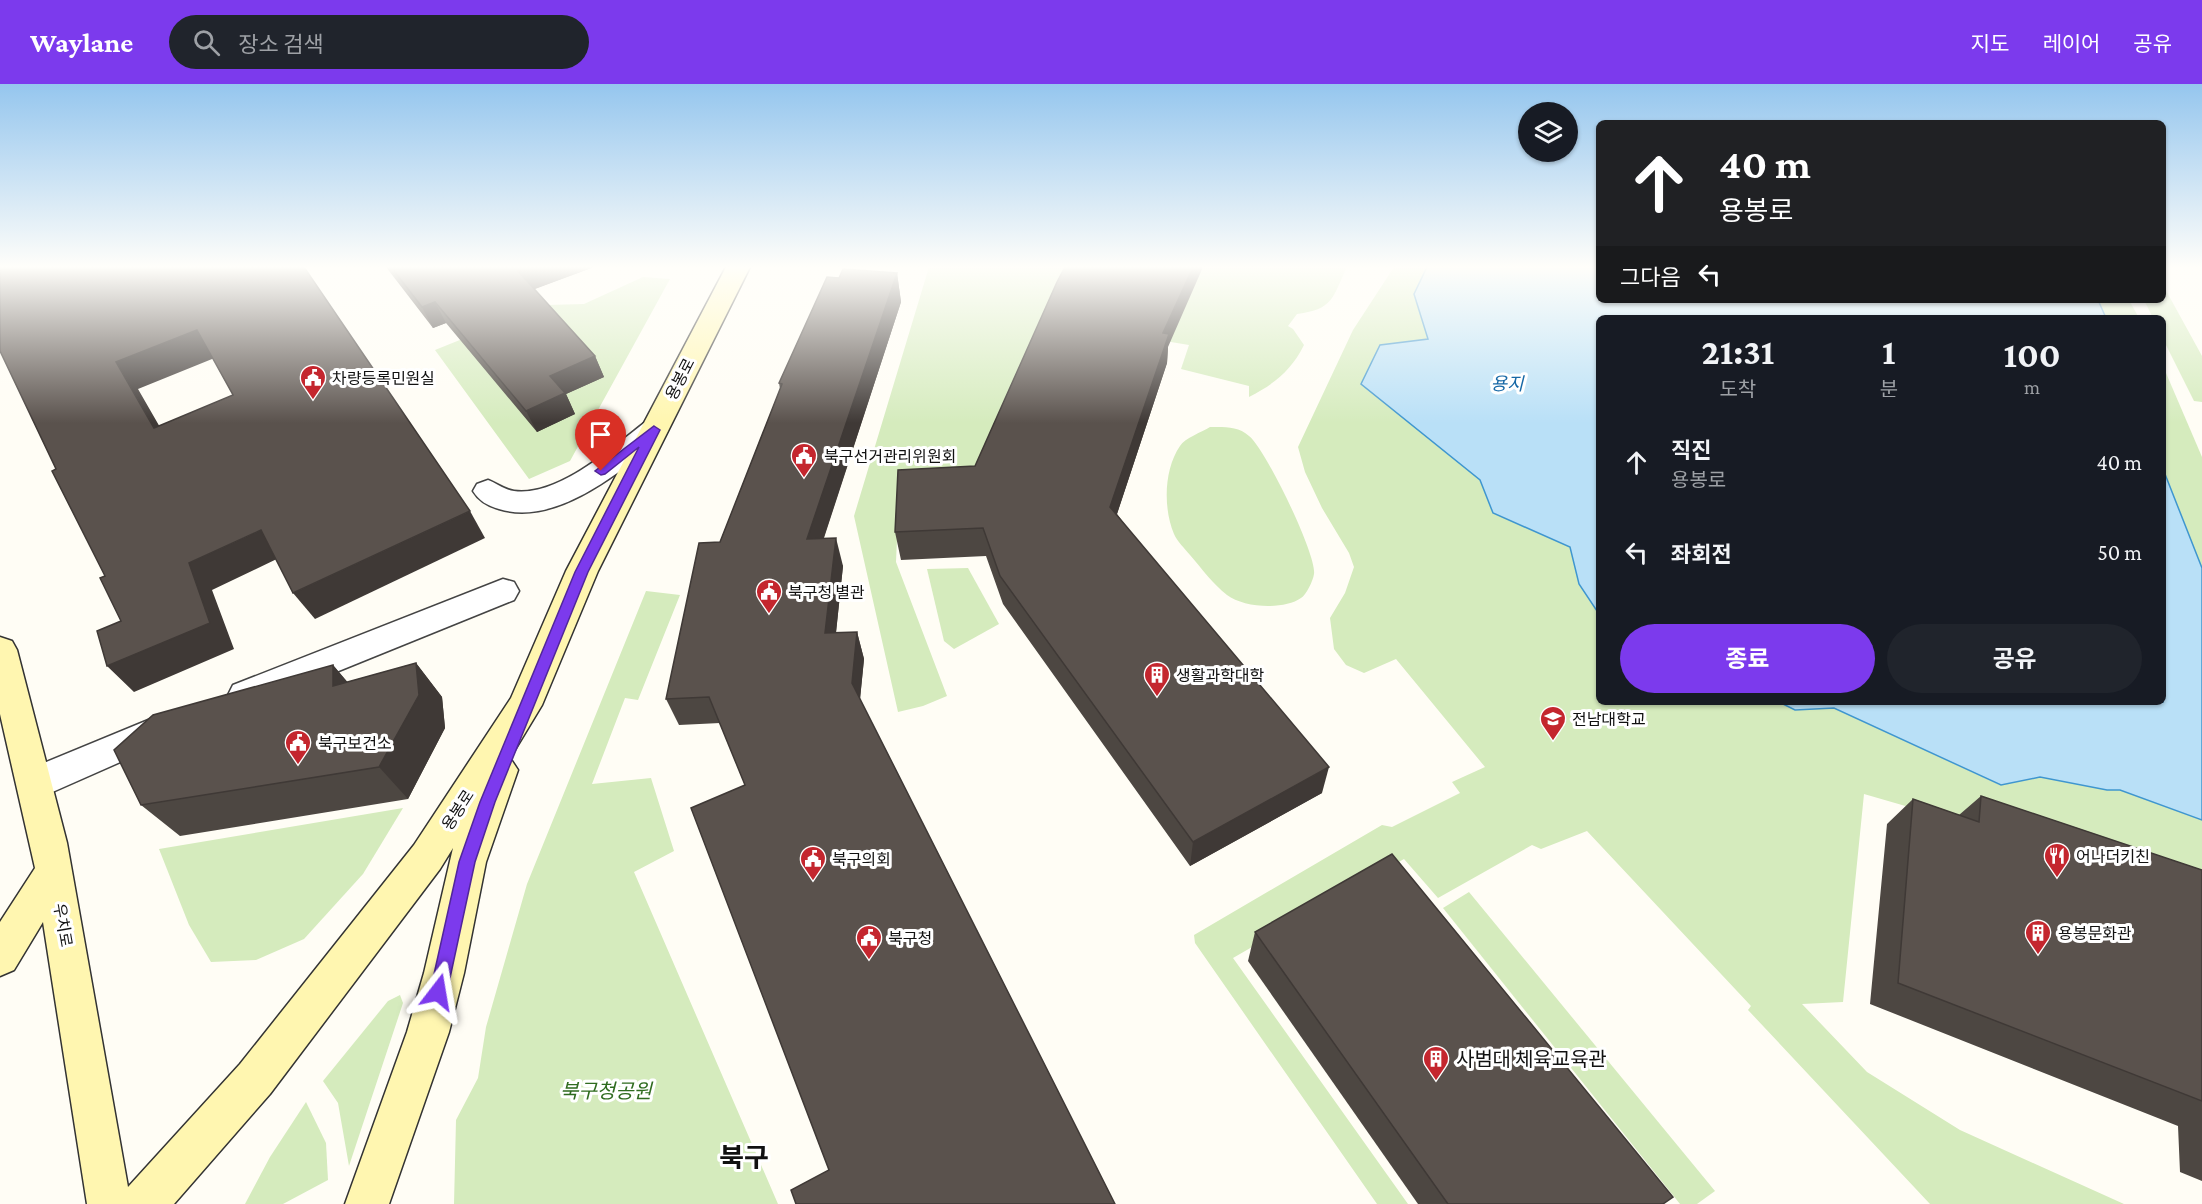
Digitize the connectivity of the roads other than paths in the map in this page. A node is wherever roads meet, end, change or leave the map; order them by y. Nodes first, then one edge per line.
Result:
1 (711, 319) edge
2 (654, 430) junction
3 (488, 491) dead end
4 (502, 591) dead end
5 (0, 650) edge
6 (525, 705) junction
7 (218, 706) edge
8 (185, 719) edge
9 (35, 783) junction
10 (54, 871) junction
11 (0, 957) edge
12 (109, 1204) edge
13 (143, 1204) edge
14 (367, 1204) edge

1 - 2 main road, 용봉로
2 - 3 street
2 - 6 main road, 용봉로
4 - 7 street
5 - 9 main road, 우치로
6 - 13 main road, 용봉로
6 - 14 main road
8 - 9 street
9 - 10 main road, 우치로
10 - 11 main road
10 - 12 main road, 우치로

